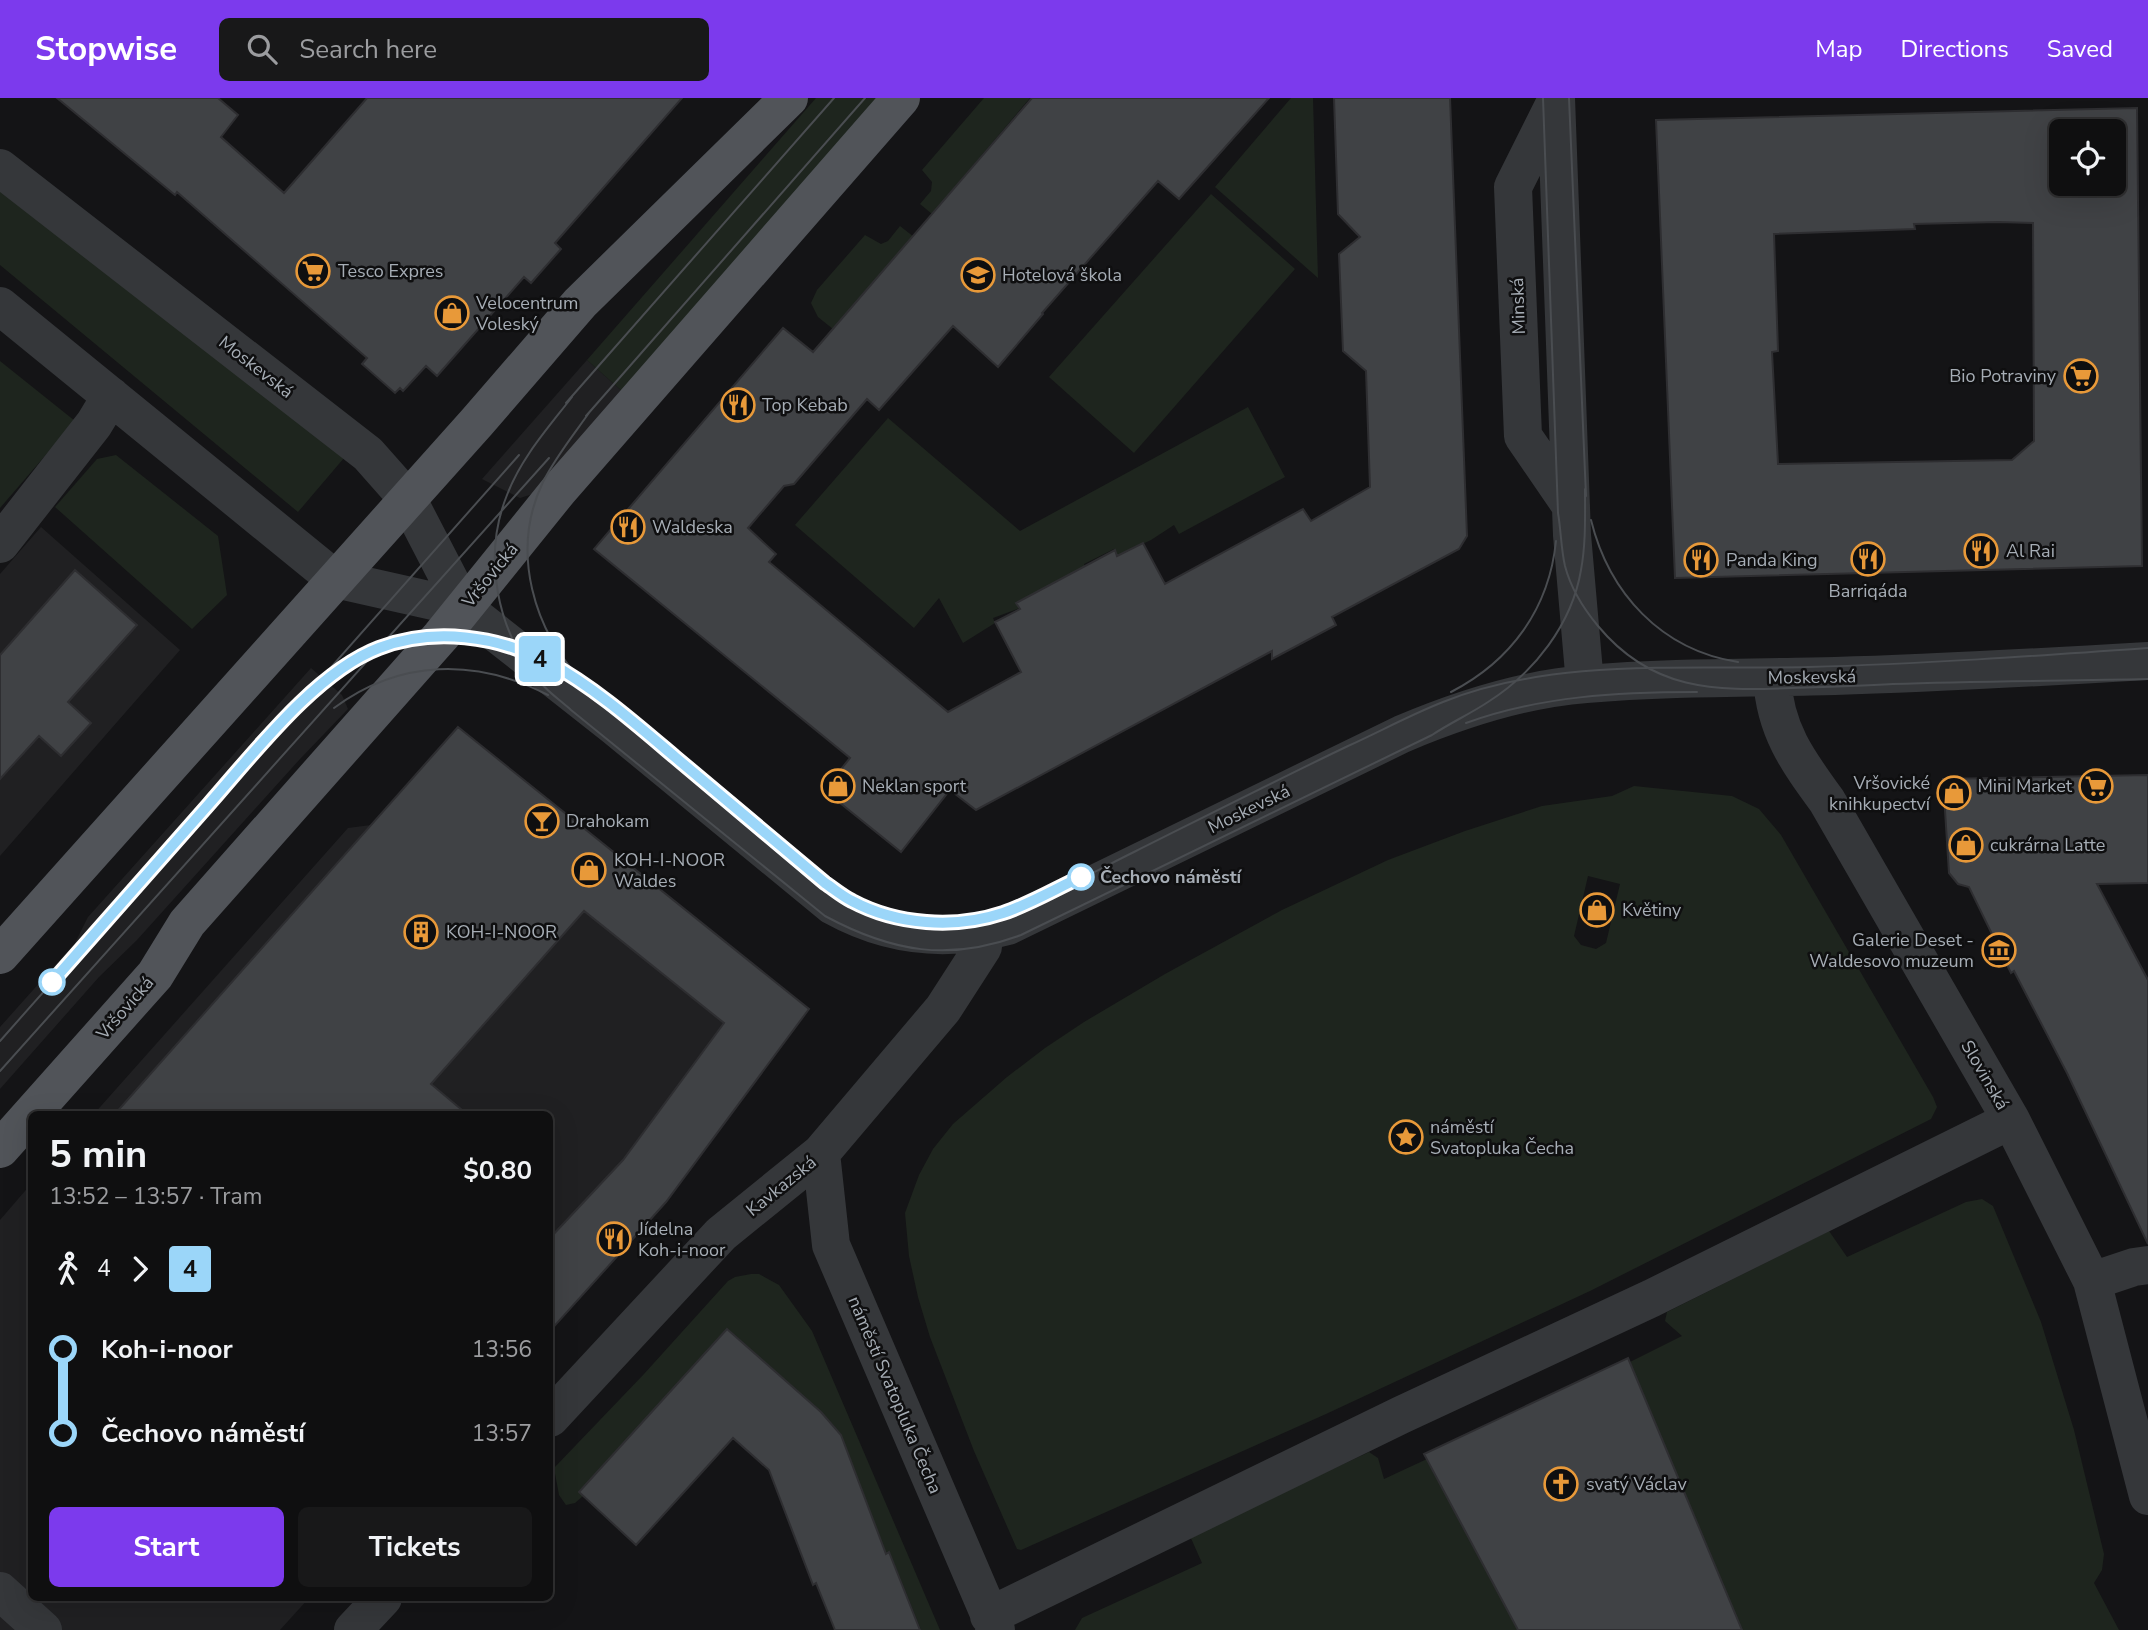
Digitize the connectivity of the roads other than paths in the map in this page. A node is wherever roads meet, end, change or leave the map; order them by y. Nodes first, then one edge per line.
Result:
1 (789, 98) edge
2 (901, 98) edge
3 (1556, 100) edge
4 (0, 168) edge
5 (0, 306) edge
6 (111, 396) junction
7 (407, 498) junction
8 (0, 544) edge
9 (335, 579) junction
10 (464, 608) junction
11 (2148, 661) edge
12 (1772, 678) junction
13 (1585, 684) junction
14 (984, 933) junction
15 (0, 955) edge
16 (34, 1111) edge
17 (28, 1118) edge
18 (2011, 1120) junction
19 (0, 1149) edge
20 (821, 1153) junction
21 (2148, 1265) edge
22 (2092, 1282) junction
23 (553, 1415) edge
24 (2148, 1496) edge
25 (0, 1591) edge
26 (380, 1601) edge
27 (992, 1623) edge
28 (43, 1630) edge
29 (353, 1630) edge

1 - 7 main road
2 - 10 main road, Vršovická
3 - 13 street, Minská
4 - 7 street, Moskevská
5 - 6 street, Moskevská
6 - 8 street
6 - 9 street, Moskevská
7 - 9 main road
7 - 10 street, Moskevská
9 - 10 street, Moskevská
9 - 15 main road
10 - 14 street, Moskevská
10 - 16 main road, Vršovická
11 - 12 street, Moskevská
12 - 13 street, Moskevská
12 - 18 street, Slovinská
13 - 14 street, Moskevská
14 - 20 street, Kavkazská
17 - 19 main road, Vršovická
18 - 22 street, Slovinská
18 - 27 street
20 - 23 street, Kavkazská
20 - 27 street, náměstí Svatopluka Čecha
21 - 22 street
22 - 24 street, Slovinská
25 - 28 street
26 - 29 street

